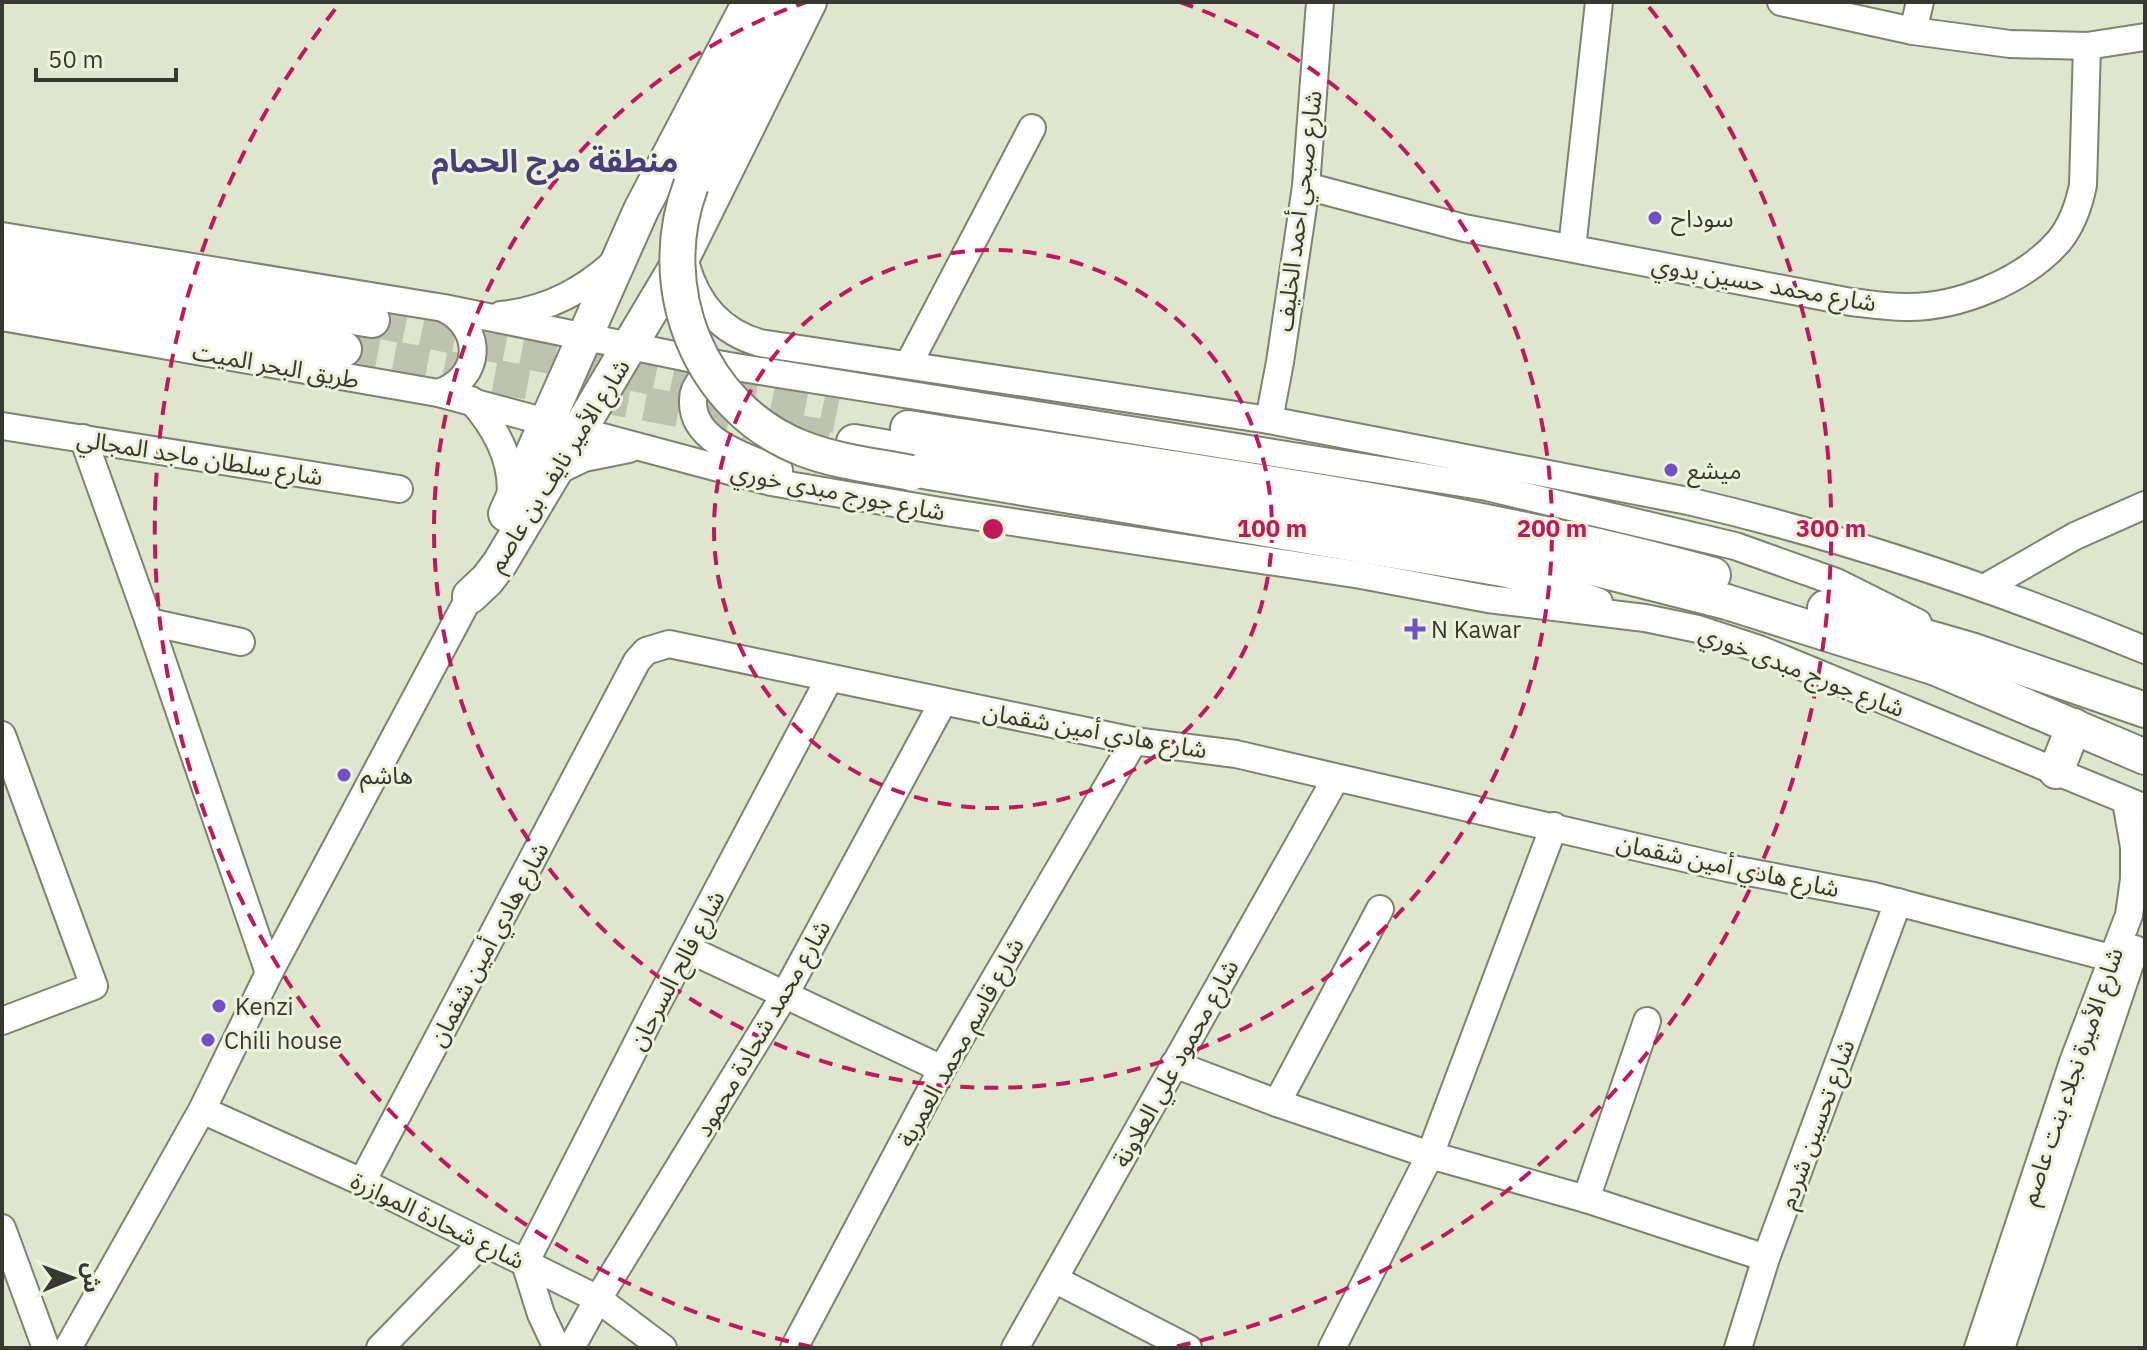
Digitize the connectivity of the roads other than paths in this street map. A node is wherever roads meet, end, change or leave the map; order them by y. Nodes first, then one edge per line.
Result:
1 (750, 2) edge
2 (779, 2) edge
3 (809, 2) edge
4 (1320, 2) edge
5 (1599, 2) edge
6 (1781, 2) edge
7 (1920, 2) edge
8 (1913, 31) junction
9 (2145, 37) edge
10 (2087, 46) junction
11 (1032, 128) dead end
12 (1306, 186) junction
13 (2, 236) edge
14 (1572, 248) junction
15 (683, 256) junction
16 (618, 259) junction
17 (2, 260) edge
18 (2, 290) edge
19 (444, 308) junction
20 (477, 315) junction
21 (2, 317) edge
22 (372, 320) tunnel mouth
23 (584, 338) junction
24 (630, 346) junction
25 (344, 349) tunnel mouth
26 (723, 365) junction
27 (908, 365) junction
28 (438, 393) junction
29 (471, 400) junction
30 (1269, 420) junction
31 (2, 426) edge
32 (564, 427) junction
33 (83, 438) junction
34 (646, 450) junction
35 (1362, 466) junction
36 (1546, 472) junction
37 (553, 473) junction
38 (911, 473) joint
39 (399, 489) dead end
40 (2145, 505) edge
41 (510, 507) junction
42 (946, 512) junction
43 (1984, 588) junction
44 (470, 596) junction
45 (1623, 614) junction
46 (149, 622) junction
47 (241, 642) dead end
48 (1971, 650) junction
49 (2145, 650) edge
50 (829, 679) junction
51 (943, 702) junction
52 (2145, 710) edge
53 (2074, 726) junction
54 (2, 735) edge
55 (1134, 741) junction
56 (2145, 757) edge
57 (2056, 771) junction
58 (1336, 778) junction
59 (2136, 805) edge
60 (1554, 826) junction
61 (1898, 902) junction
62 (1380, 909) dead end
63 (2145, 919) edge
64 (688, 949) junction
65 (2120, 961) junction
66 (269, 973) junction
67 (784, 996) junction
68 (2, 1021) edge
69 (1647, 1021) dead end
70 (1174, 1064) junction
71 (942, 1069) junction
72 (1277, 1103) junction
73 (202, 1110) junction
74 (1430, 1155) junction
75 (362, 1182) junction
76 (1586, 1199) junction
77 (2, 1228) edge
78 (483, 1242) junction
79 (1766, 1258) junction
80 (525, 1263) junction
81 (1054, 1279) junction
82 (598, 1299) junction
83 (46, 1348) edge
84 (68, 1348) edge
85 (380, 1348) edge
86 (557, 1348) edge
87 (571, 1348) edge
88 (663, 1348) edge
89 (794, 1348) edge
90 (1015, 1348) edge
91 (1188, 1348) edge
92 (1332, 1348) edge
93 (1738, 1348) edge
94 (1978, 1348) edge
95 (2001, 1348) edge

1 - 16 main road, شارع الأمير نايف بن عاصم
2 - 38 main road, bridge
3 - 15 main road, شارع الأمير نايف بن عاصم
4 - 12 street, شارع صبحي أحمد الخليف
5 - 14 street
6 - 8 street
7 - 8 street
8 - 10 street
9 - 10 street
10 - 14 street, شارع محمد حسين بدوي
11 - 27 street
12 - 14 street, شارع محمد حسين بدوي
12 - 30 street, شارع صبحي أحمد الخليف
13 - 19 street
15 - 24 main road, شارع الأمير نايف بن عاصم
15 - 27 street
16 - 20 street
16 - 23 main road, شارع الأمير نايف بن عاصم
17 - 22 main road
18 - 25 main road, طريق البحر الميت
19 - 20 street
19 - 28 street
20 - 23 street
21 - 28 street, طريق البحر الميت
23 - 24 street
23 - 32 main road, شارع الأمير نايف بن عاصم
24 - 26 street
24 - 32 main road, شارع الأمير نايف بن عاصم
26 - 35 street
26 - 42 street
27 - 30 street
28 - 29 street, طريق البحر الميت
29 - 32 street, طريق البحر الميت
29 - 41 street
30 - 36 street
31 - 33 street, شارع سلطان ماجد المجالي
32 - 34 street, شارع جورج مبدى خوري
32 - 37 main road, شارع الأمير نايف بن عاصم
32 - 41 main road, شارع الأمير نايف بن عاصم
33 - 39 street, شارع سلطان ماجد المجالي
33 - 46 street
34 - 37 street
34 - 42 street, شارع جورج مبدى خوري
35 - 36 street
35 - 48 street
36 - 43 street
37 - 44 main road, شارع الأمير نايف بن عاصم
38 - 45 street
40 - 43 street
41 - 44 main road, شارع الأمير نايف بن عاصم
42 - 45 street, شارع جورج مبدى خوري
43 - 49 street
44 - 66 street
45 - 57 street, شارع جورج مبدى خوري
46 - 47 street
46 - 66 street
48 - 52 main road
48 - 53 main road
50 - 51 street, شارع هادي أمين شقمان
50 - 64 street, شارع فالح السرحان
50 - 75 street, شارع هادي أمين شقمان
51 - 55 street, شارع هادي أمين شقمان
51 - 67 street, شارع محمد شحادة محمود
53 - 56 main road
53 - 57 main road
54 - 68 street
55 - 58 street, شارع هادي أمين شقمان
55 - 71 street, شارع قاسم محمد العمرية
57 - 59 street, شارع جورج مبدى خوري
58 - 60 street, شارع هادي أمين شقمان
58 - 70 street, شارع محمود علي العلاونة
59 - 65 street, شارع الأميرة نجلاء بنت عاصم
60 - 61 street, شارع هادي أمين شقمان
60 - 74 street
61 - 65 street, شارع هادي أمين شقمان
61 - 79 street, شارع تحسين شردم
62 - 72 street
63 - 65 street, شارع الأميرة نجلاء بنت عاصم
64 - 67 street
64 - 80 street, شارع فالح السرحان
65 - 94 street, شارع الأميرة نجلاء بنت عاصم
65 - 95 street, شارع الأميرة نجلاء بنت عاصم
66 - 73 street
67 - 71 street
67 - 82 street, شارع محمد شحادة محمود
69 - 76 street
70 - 72 street
70 - 81 street, شارع محمود علي العلاونة
71 - 89 street, شارع قاسم محمد العمرية
72 - 74 street
73 - 75 street, شارع شحادة الموازرة
73 - 84 street
74 - 76 street
74 - 92 street
75 - 78 street, شارع شحادة الموازرة
76 - 79 street
77 - 83 street
78 - 80 street, شارع شحادة الموازرة
78 - 85 street
79 - 93 street, شارع تحسين شردم
80 - 82 street, شارع شحادة الموازرة
80 - 86 street
81 - 90 street, شارع محمود علي العلاونة
81 - 91 street
82 - 87 street, شارع محمد شحادة محمود
82 - 88 street, شارع شحادة الموازرة

